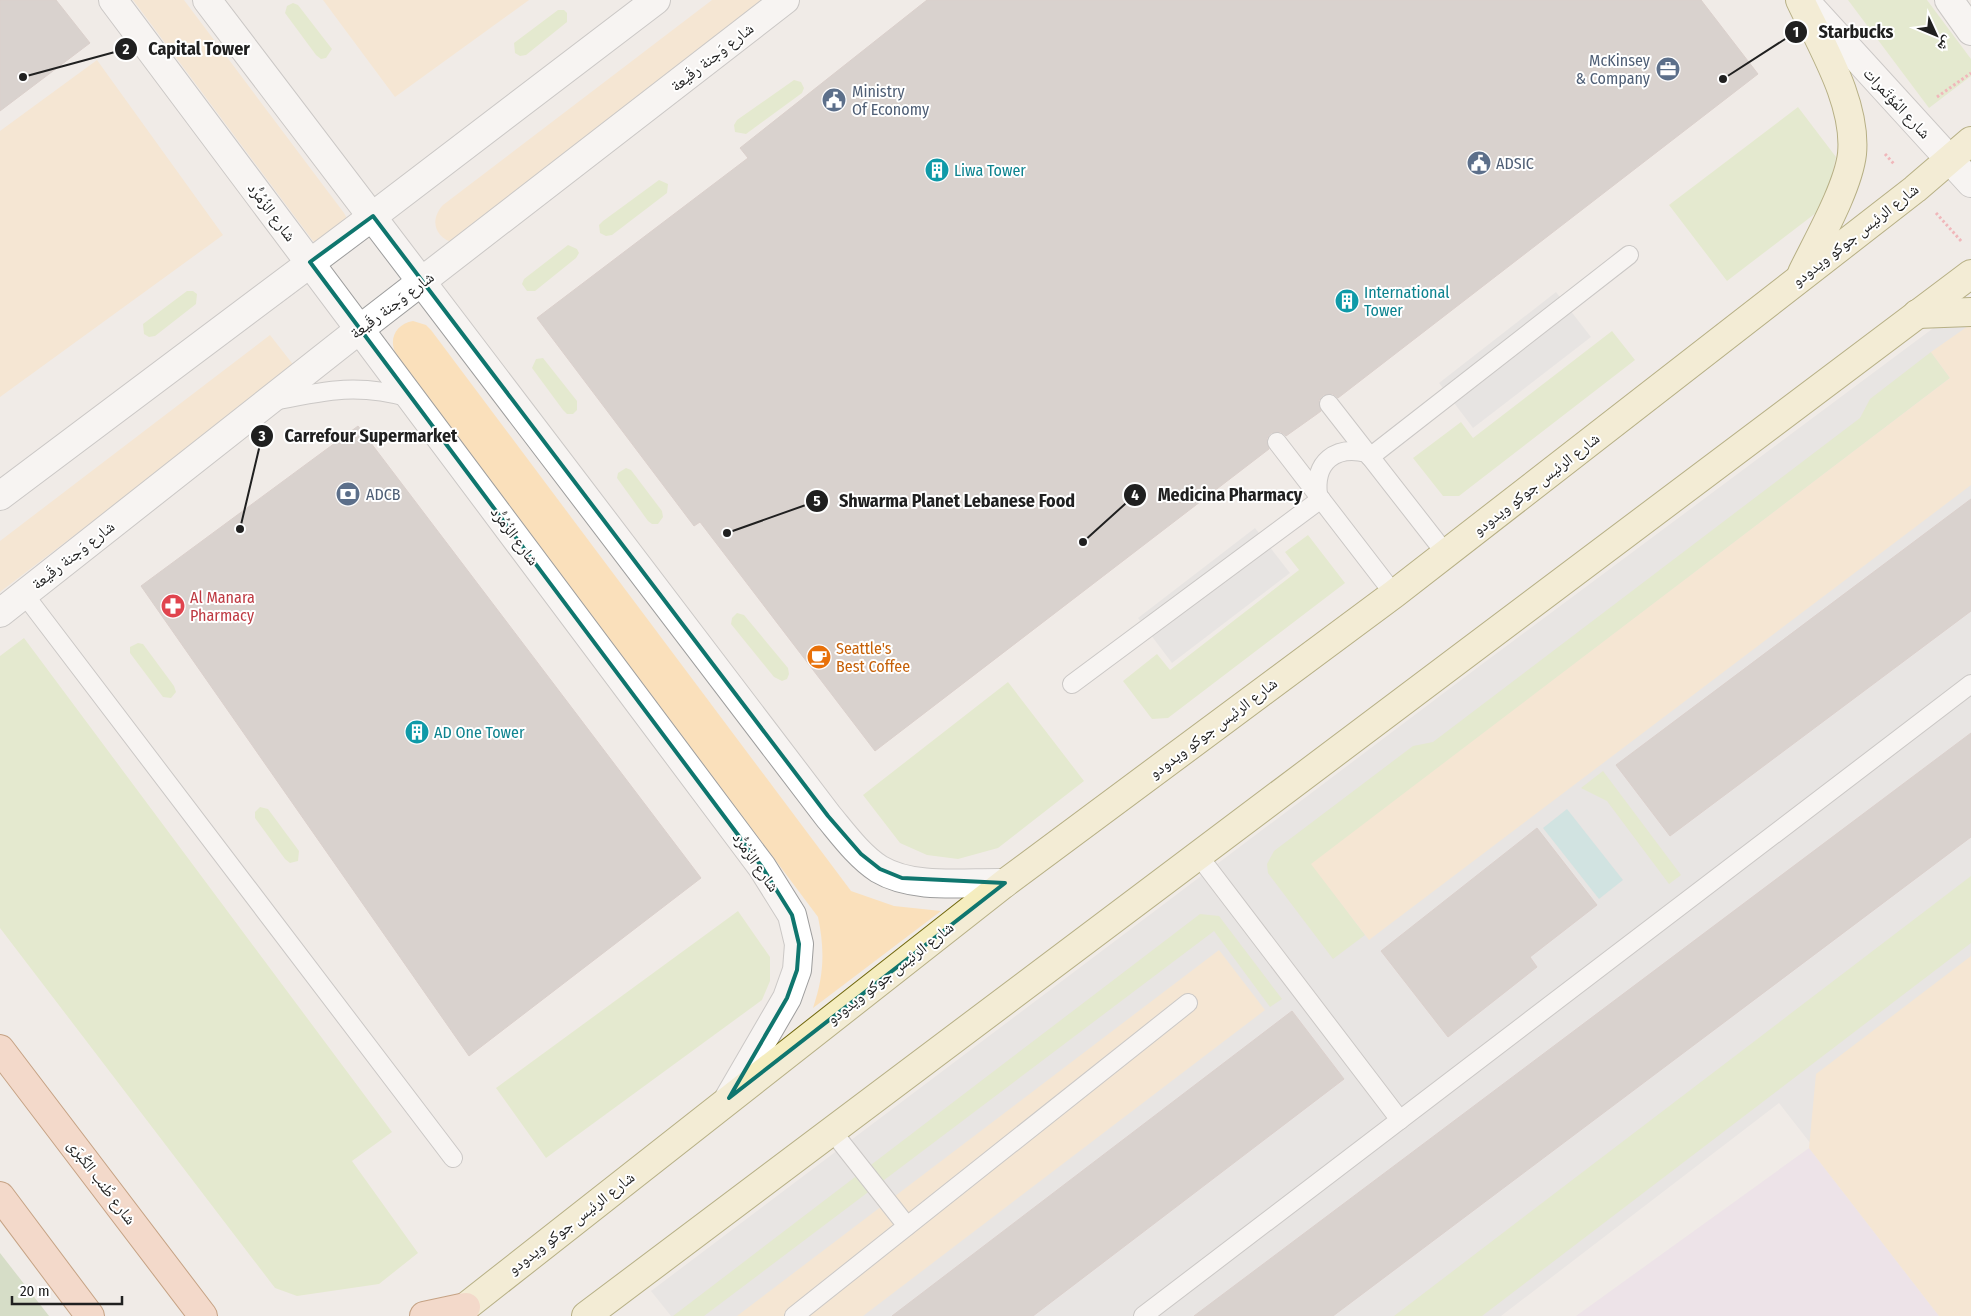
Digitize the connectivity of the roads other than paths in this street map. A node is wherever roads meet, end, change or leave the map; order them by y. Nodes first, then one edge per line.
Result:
1 (113, 0) edge
2 (207, 0) edge
3 (656, 0) edge
4 (786, 0) edge
5 (1802, 0) edge
6 (1949, 0) edge
7 (1971, 31) edge
8 (1971, 141) edge
9 (1950, 159) junction
10 (1971, 183) edge
11 (373, 216) junction
12 (1628, 254) dead end
13 (310, 262) junction
14 (1971, 274) edge
15 (1800, 278) junction
16 (422, 282) junction
17 (1971, 312) edge
18 (1917, 314) junction
19 (360, 330) junction
20 (411, 398) junction
21 (266, 403) junction
22 (1329, 404) dead end
23 (1277, 442) dead end
24 (1369, 455) junction
25 (0, 496) edge
26 (1320, 497) junction
27 (1446, 554) junction
28 (24, 594) junction
29 (1394, 594) junction
30 (0, 613) edge
31 (1072, 684) dead end
32 (1971, 684) edge
33 (1198, 855) junction
34 (1005, 883) junction
35 (1188, 1003) dead end
36 (0, 1049) edge
37 (729, 1098) junction
38 (1400, 1120) junction
39 (832, 1131) junction
40 (453, 1158) dead end
41 (0, 1196) edge
42 (907, 1226) junction
43 (460, 1312) edge
44 (90, 1316) edge
45 (204, 1316) edge
46 (424, 1316) edge
47 (586, 1316) edge
48 (794, 1316) edge
49 (1143, 1316) edge

1 - 13 street, شارع الزُمُرُّد
2 - 11 street
3 - 11 street
4 - 16 street, شارع وَجنة رقَيعة
5 - 9 street, شارع المُؤتَمرات
5 - 15 street
6 - 7 street
8 - 9 street, شارع الرئيس جوكو ويدودو
9 - 10 street, شارع المُؤتَمرات
9 - 15 street, شارع الرئيس جوكو ويدودو
11 - 13 street
11 - 16 street
12 - 24 lane
13 - 19 street, شارع الزُمُرُّد
13 - 25 street
14 - 18 street
15 - 27 street, شارع الرئيس جوكو ويدودو
16 - 19 street, شارع وَجنة رقَيعة
16 - 34 street
17 - 18 street
18 - 33 street
19 - 20 street, شارع الزُمُرُّد
19 - 21 street, شارع وَجنة رقَيعة
20 - 21 lane
20 - 37 street, شارع الزُمُرُّد
21 - 28 street, شارع وَجنة رقَيعة
22 - 24 lane
23 - 26 lane
24 - 26 lane
24 - 27 lane
26 - 29 lane
26 - 31 lane
27 - 29 street, شارع الرئيس جوكو ويدودو
28 - 30 street, شارع وَجنة رقَيعة
28 - 40 lane
29 - 34 street, شارع الرئيس جوكو ويدودو
32 - 38 lane
33 - 38 lane
33 - 39 street
34 - 37 street, شارع الرئيس جوكو ويدودو
35 - 42 lane
36 - 45 main road, شارع طُنب الكُبرَى
37 - 43 street, شارع الرئيس جوكو ويدودو
38 - 49 lane
39 - 42 lane
39 - 47 street
41 - 44 main road
42 - 48 lane
43 - 46 main road

